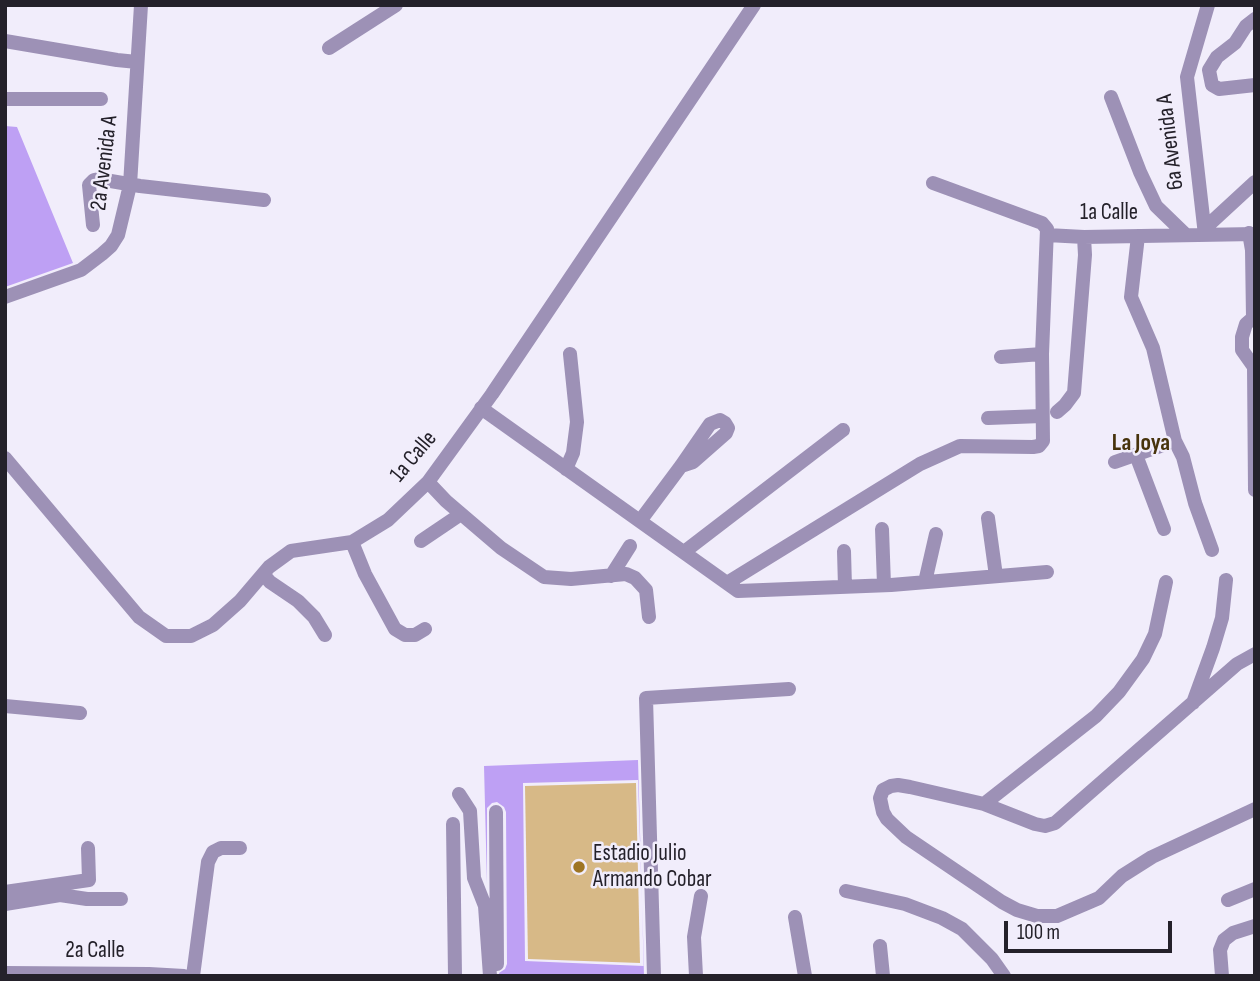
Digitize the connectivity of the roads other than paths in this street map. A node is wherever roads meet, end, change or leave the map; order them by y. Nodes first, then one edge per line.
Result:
1 (141, 5) edge
2 (396, 5) edge
3 (754, 5) edge
4 (1208, 5) edge
5 (1255, 19) edge
6 (5, 41) edge
7 (329, 48) dead end
8 (137, 62) junction
9 (1255, 85) edge
10 (1111, 97) dead end
11 (5, 99) edge
12 (101, 99) dead end
13 (1255, 182) edge
14 (933, 183) dead end
15 (130, 185) junction
16 (264, 200) dead end
17 (93, 225) dead end
18 (1205, 232) junction
19 (1252, 233) edge
20 (1186, 235) junction
21 (1047, 236) junction
22 (1138, 236) junction
23 (1084, 237) junction
24 (5, 297) edge
25 (570, 354) dead end
26 (1042, 354) junction
27 (1001, 357) dead end
28 (481, 408) junction
29 (1057, 412) dead end
30 (1042, 416) junction
31 (988, 418) dead end
32 (843, 430) dead end
33 (1175, 441) junction
34 (1136, 455) junction
35 (5, 458) edge
36 (1115, 462) dead end
37 (681, 466) dead end
38 (566, 468) junction
39 (428, 482) junction
40 (1255, 490) edge
41 (461, 514) junction
42 (988, 518) dead end
43 (640, 521) junction
44 (882, 529) dead end
45 (1164, 529) dead end
46 (936, 534) dead end
47 (421, 541) dead end
48 (352, 542) junction
49 (630, 546) dead end
50 (1212, 550) dead end
51 (844, 551) dead end
52 (684, 552) junction
53 (1047, 572) dead end
54 (262, 574) junction
55 (611, 576) junction
56 (996, 576) junction
57 (1226, 580) dead end
58 (925, 582) junction
59 (1166, 582) dead end
60 (727, 583) junction
61 (884, 585) junction
62 (845, 586) junction
63 (649, 617) dead end
64 (425, 629) dead end
65 (325, 635) dead end
66 (1255, 654) edge
67 (1210, 657) junction
68 (1221, 678) junction
69 (789, 689) dead end
70 (1192, 704) junction
71 (5, 706) edge
72 (80, 713) dead end
73 (459, 794) dead end
74 (984, 804) junction
75 (1255, 809) edge
76 (496, 812) dead end
77 (453, 824) dead end
78 (88, 848) dead end
79 (240, 848) dead end
80 (1255, 889) edge
81 (846, 891) dead end
82 (5, 892) edge
83 (701, 896) dead end
84 (121, 899) dead end
85 (1228, 900) dead end
86 (5, 904) edge
87 (794, 917) dead end
88 (1255, 926) edge
89 (880, 946) dead end
90 (5, 973) edge
91 (149, 975) edge
92 (184, 976) edge
93 (194, 976) edge
94 (455, 976) edge
95 (490, 976) edge
96 (497, 976) edge
97 (654, 976) edge
98 (695, 976) edge
99 (804, 976) edge
100 (883, 976) edge
101 (1004, 976) edge
102 (1222, 976) edge

1 - 8 street, 2a Avenida A
2 - 7 street
3 - 28 street, 1a Calle
4 - 18 street, 6a Avenida A
5 - 9 street
6 - 8 street
8 - 15 street, 2a Avenida A
10 - 20 street
11 - 12 street
13 - 18 street
14 - 21 street
15 - 16 street
15 - 17 street
15 - 24 street, 2a Avenida A
18 - 19 street, 1a Calle
18 - 20 street, 1a Calle
19 - 40 street
20 - 22 street, 1a Calle
21 - 23 street, 1a Calle
21 - 26 street
22 - 23 street, 1a Calle
22 - 33 street
23 - 29 street
25 - 38 street
26 - 27 street
26 - 30 street
28 - 38 street
28 - 39 street, 1a Calle
30 - 31 street
30 - 60 street
32 - 52 street
33 - 34 street
33 - 50 street
34 - 36 street
34 - 45 street
35 - 54 street, 1a Calle
37 - 43 street
38 - 43 street
39 - 41 street
39 - 48 street, 1a Calle
41 - 47 street
41 - 55 street
42 - 56 street
43 - 52 street
44 - 61 street
46 - 58 street
48 - 54 street, 1a Calle
48 - 64 street
49 - 55 street
51 - 62 street
52 - 60 street
53 - 56 street
54 - 65 street
55 - 63 street
56 - 58 street
57 - 67 street
58 - 61 street
59 - 74 street
60 - 62 street
61 - 62 street
66 - 68 street
67 - 68 street
67 - 70 street
68 - 70 street
69 - 97 street
70 - 74 street
71 - 72 street
73 - 95 street
74 - 75 street
76 - 96 street
77 - 94 street
78 - 82 street
79 - 93 street
80 - 85 street
81 - 101 street
83 - 98 street
84 - 86 street
87 - 99 street
88 - 102 street
89 - 100 street
90 - 91 street, 2a Calle
91 - 92 street, 2a Calle

